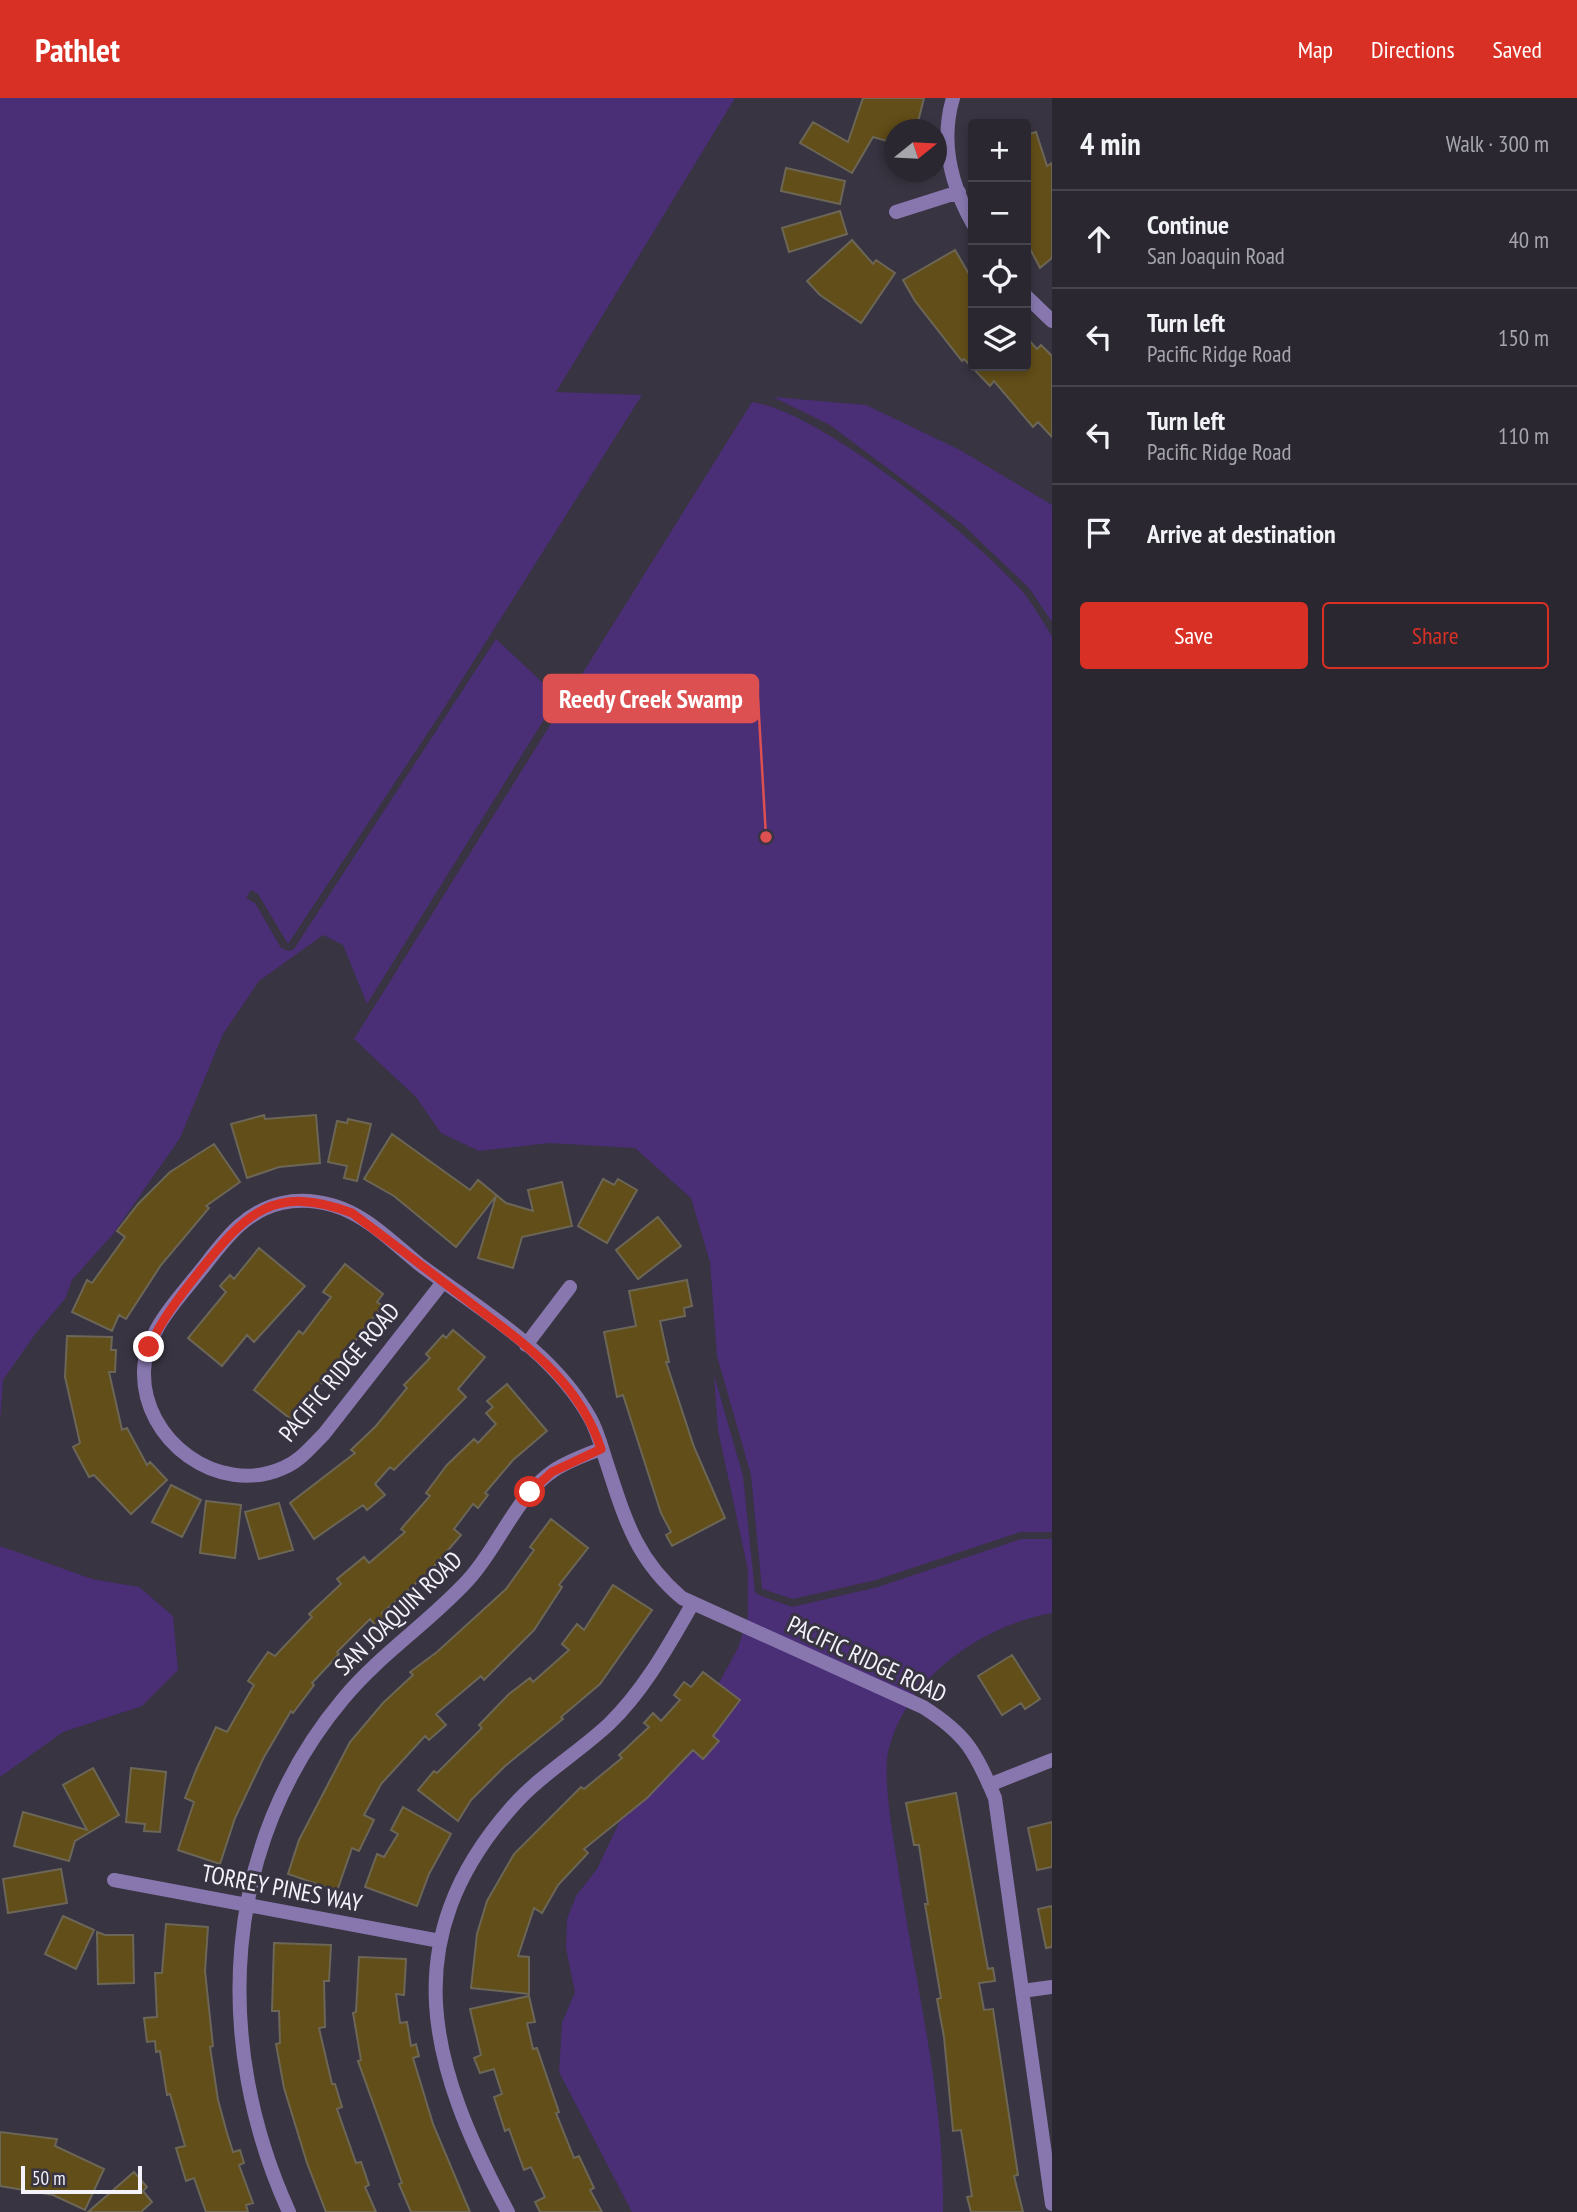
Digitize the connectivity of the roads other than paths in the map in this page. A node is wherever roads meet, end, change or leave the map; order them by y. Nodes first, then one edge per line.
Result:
1 (953, 98) edge
2 (959, 192) junction
3 (896, 212) dead end
4 (968, 213) edge
5 (1031, 301) edge
6 (1052, 321) edge
7 (443, 1282) junction
8 (570, 1287) dead end
9 (526, 1345) junction
10 (601, 1449) junction
11 (693, 1603) junction
12 (1052, 1760) edge
13 (989, 1785) junction
14 (114, 1880) dead end
15 (247, 1905) junction
16 (440, 1941) junction
17 (1052, 1987) edge
18 (1022, 1991) junction
19 (1052, 2204) edge
20 (289, 2212) edge
21 (508, 2212) edge

1 - 2 street
2 - 3 street
2 - 4 street
5 - 6 street
7 - 7 street, PACIFIC RIDGE ROAD
7 - 9 street, PACIFIC RIDGE ROAD
8 - 9 street
9 - 10 street, PACIFIC RIDGE ROAD
10 - 11 street, PACIFIC RIDGE ROAD
10 - 15 street, SAN JOAQUIN ROAD
11 - 13 street, PACIFIC RIDGE ROAD
11 - 16 street
12 - 13 street
13 - 18 street, PACIFIC RIDGE ROAD
14 - 15 street, TORREY PINES WAY
15 - 16 street, TORREY PINES WAY
15 - 20 street, SAN JOAQUIN ROAD
16 - 21 street
17 - 18 street
18 - 19 street, PACIFIC RIDGE ROAD

